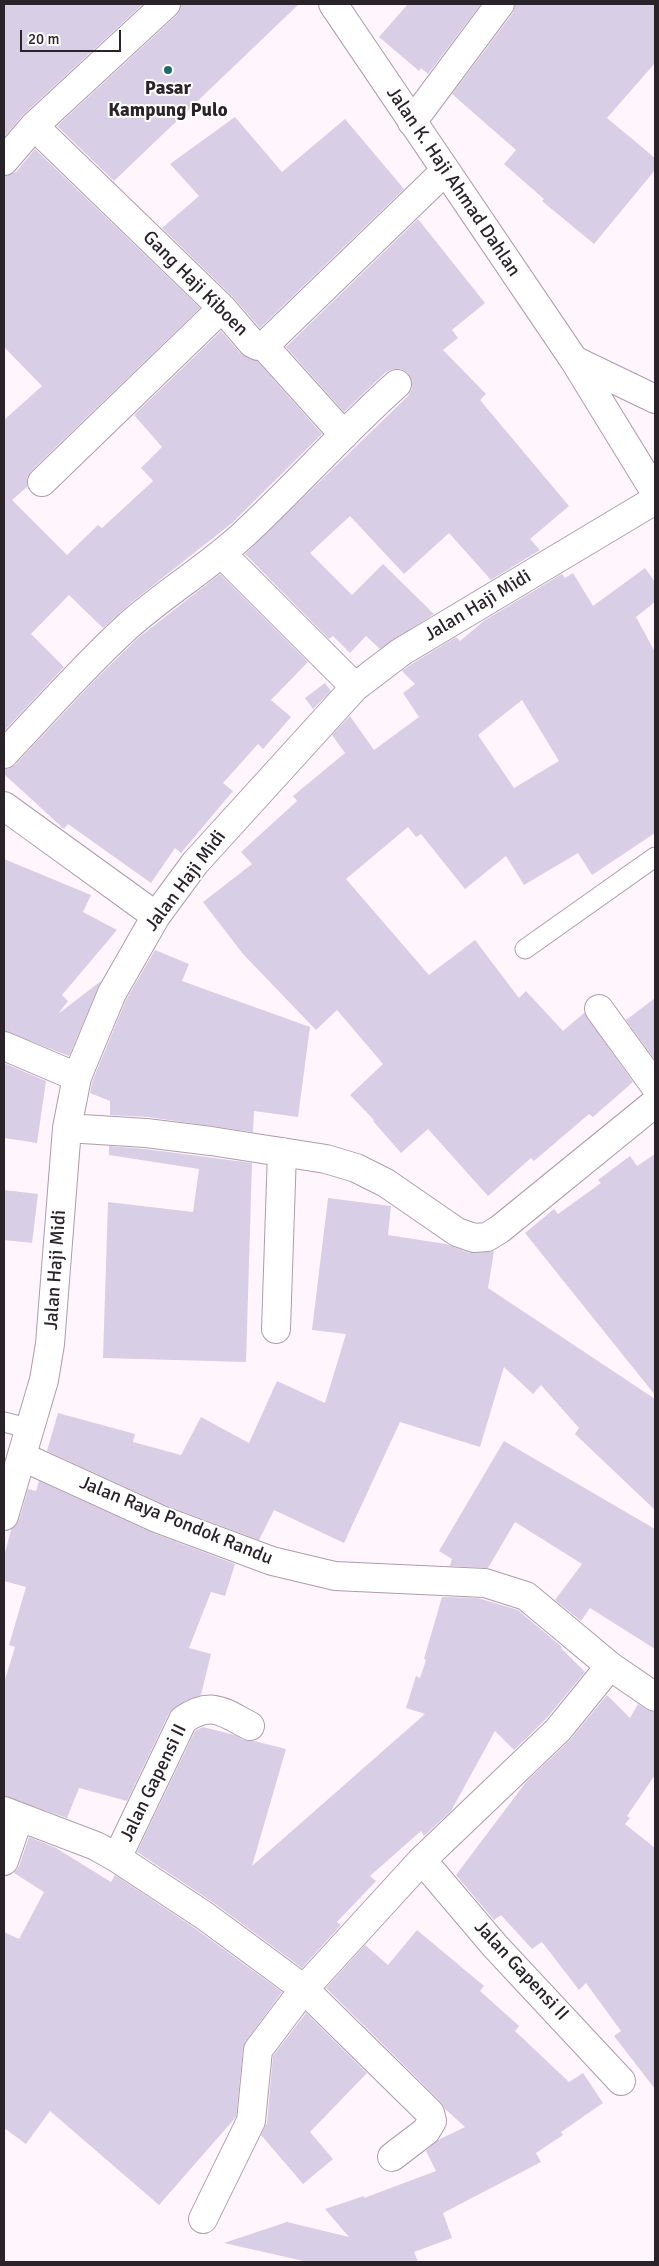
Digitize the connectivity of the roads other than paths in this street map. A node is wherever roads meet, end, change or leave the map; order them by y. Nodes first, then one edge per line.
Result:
1 (166, 4) edge
2 (332, 4) edge
3 (500, 4) edge
4 (412, 122) junction
5 (34, 126) junction
6 (4, 161) edge
7 (437, 178) junction
8 (222, 308) junction
9 (264, 346) junction
10 (574, 360) junction
11 (397, 384) dead end
12 (655, 399) edge
13 (344, 435) junction
14 (42, 482) dead end
15 (655, 492) edge
16 (655, 500) edge
17 (222, 554) junction
18 (355, 687) junction
19 (4, 754) edge
20 (4, 806) edge
21 (655, 857) edge
22 (156, 916) junction
23 (525, 949) dead end
24 (599, 1009) dead end
25 (4, 1046) edge
26 (77, 1077) junction
27 (655, 1086) edge
28 (655, 1103) edge
29 (66, 1128) junction
30 (282, 1152) junction
31 (276, 1329) dead end
32 (4, 1422) edge
33 (31, 1429) junction
34 (23, 1457) junction
35 (4, 1516) edge
36 (610, 1666) junction
37 (655, 1696) edge
38 (250, 1726) dead end
39 (11, 1814) edge
40 (117, 1858) junction
41 (422, 1860) junction
42 (4, 1861) edge
43 (304, 1989) junction
44 (621, 2081) dead end
45 (392, 2157) dead end
46 (203, 2219) dead end

1 - 5 street
2 - 4 street, Jalan K. Haji Ahmad Dahlan
3 - 4 street
4 - 7 street, Jalan K. Haji Ahmad Dahlan
5 - 6 street
5 - 8 street, Gang Haji Kiboen
7 - 9 street, Gang Haji Kiboen
7 - 10 street, Jalan K. Haji Ahmad Dahlan
8 - 9 street, Gang Haji Kiboen
8 - 14 street
9 - 13 street
10 - 12 street
10 - 15 street, Jalan K. Haji Ahmad Dahlan
11 - 13 street
13 - 17 street
16 - 18 street, Jalan Haji Midi
17 - 18 street
17 - 19 street
18 - 22 street, Jalan Haji Midi
20 - 22 street
21 - 23 lane
22 - 26 street, Jalan Haji Midi
24 - 27 street
25 - 26 street
26 - 29 street, Jalan Haji Midi
28 - 30 street
29 - 30 street
29 - 33 street, Jalan Haji Midi
30 - 31 street
32 - 33 lane
33 - 34 street, Jalan Haji Midi
34 - 35 street
34 - 36 street, Jalan Raya Pondok Randu
36 - 37 street, Jalan Raya Pondok Randu
36 - 41 street
38 - 40 street, Jalan Gapensi II
39 - 40 street, Jalan Gapensi II
39 - 42 street, Jalan Gapensi II
40 - 43 street, Jalan Gapensi II
41 - 43 street
41 - 44 street, Jalan Gapensi II
43 - 45 street, Jalan Gapensi II
43 - 46 street

